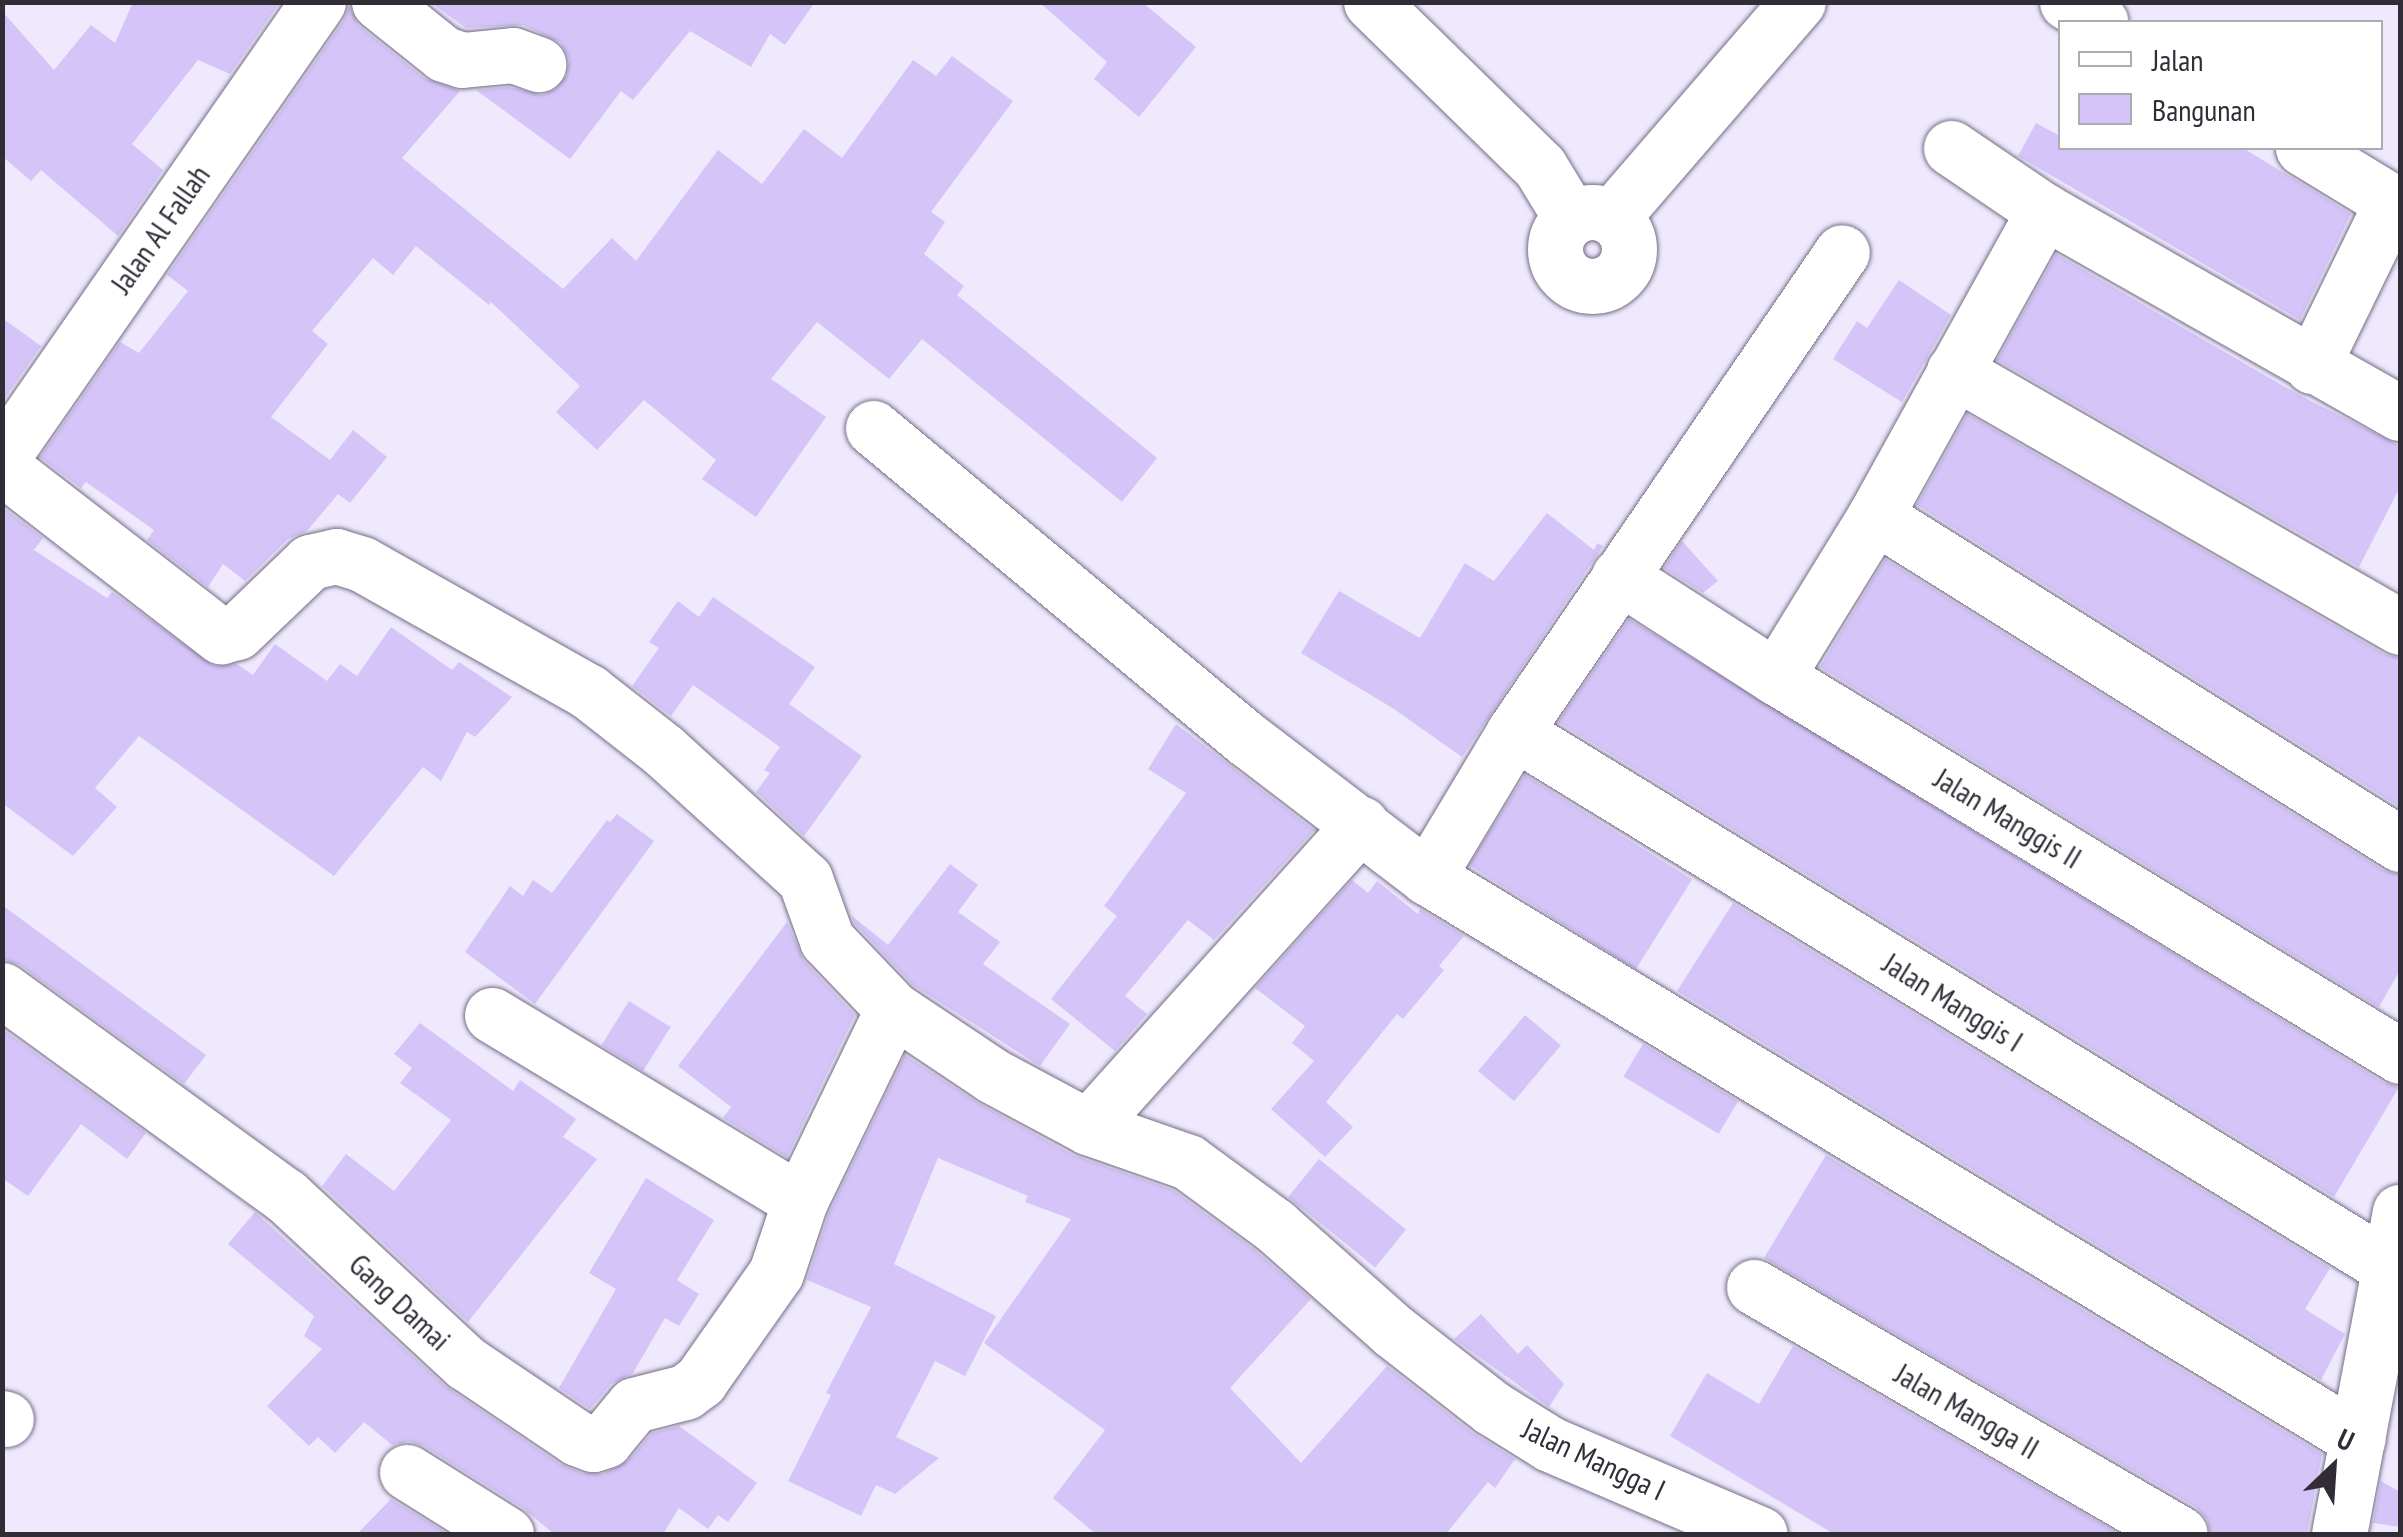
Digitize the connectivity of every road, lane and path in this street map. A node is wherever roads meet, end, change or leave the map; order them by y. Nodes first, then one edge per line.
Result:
1 (318, 2) edge
2 (379, 2) edge
3 (1371, 2) edge
4 (1798, 2) edge
5 (2068, 2) edge
6 (2097, 20) edge
7 (538, 64) dead end
8 (1951, 148) dead end
9 (2306, 150) edge
10 (2396, 204) edge
11 (2044, 211) junction
12 (1842, 252) dead end
13 (2312, 366) junction
14 (1954, 370) junction
15 (2400, 412) edge
16 (873, 428) dead end
17 (2, 457) edge
18 (2, 467) edge
19 (1875, 516) junction
20 (1619, 576) junction
21 (2400, 627) edge
22 (1776, 677) junction
23 (1514, 732) junction
24 (1360, 824) junction
25 (2400, 844) edge
26 (1428, 877) junction
27 (2, 990) edge
28 (892, 1009) junction
29 (492, 1015) dead end
30 (2400, 1056) edge
31 (1088, 1127) junction
32 (800, 1200) junction
33 (2400, 1212) edge
34 (2396, 1273) edge
35 (1754, 1287) dead end
36 (2358, 1439) junction
37 (407, 1472) dead end
38 (506, 1534) edge
39 (1760, 1534) edge
40 (2180, 1534) edge
41 (2339, 1534) edge

1 - 17 street, Jalan Al Fallah
2 - 7 street
3 - 4 street
5 - 6 street
8 - 11 street
9 - 10 street
10 - 13 street
11 - 13 street
11 - 14 street
12 - 20 street
13 - 15 street
14 - 19 street
14 - 21 street
16 - 24 street
18 - 28 street, Jalan Mangga I
19 - 22 street
19 - 25 street
20 - 22 street, Jalan Manggis II
20 - 23 street
22 - 30 street, Jalan Manggis II
23 - 26 street
23 - 34 street, Jalan Manggis I
24 - 26 street
24 - 31 street
26 - 36 street
27 - 32 street, Gang Damai
28 - 31 street, Jalan Mangga I
28 - 32 street
29 - 32 street
31 - 39 street, Jalan Mangga I
33 - 34 street
34 - 36 street
35 - 40 street, Jalan Mangga II
36 - 41 street
37 - 38 street

